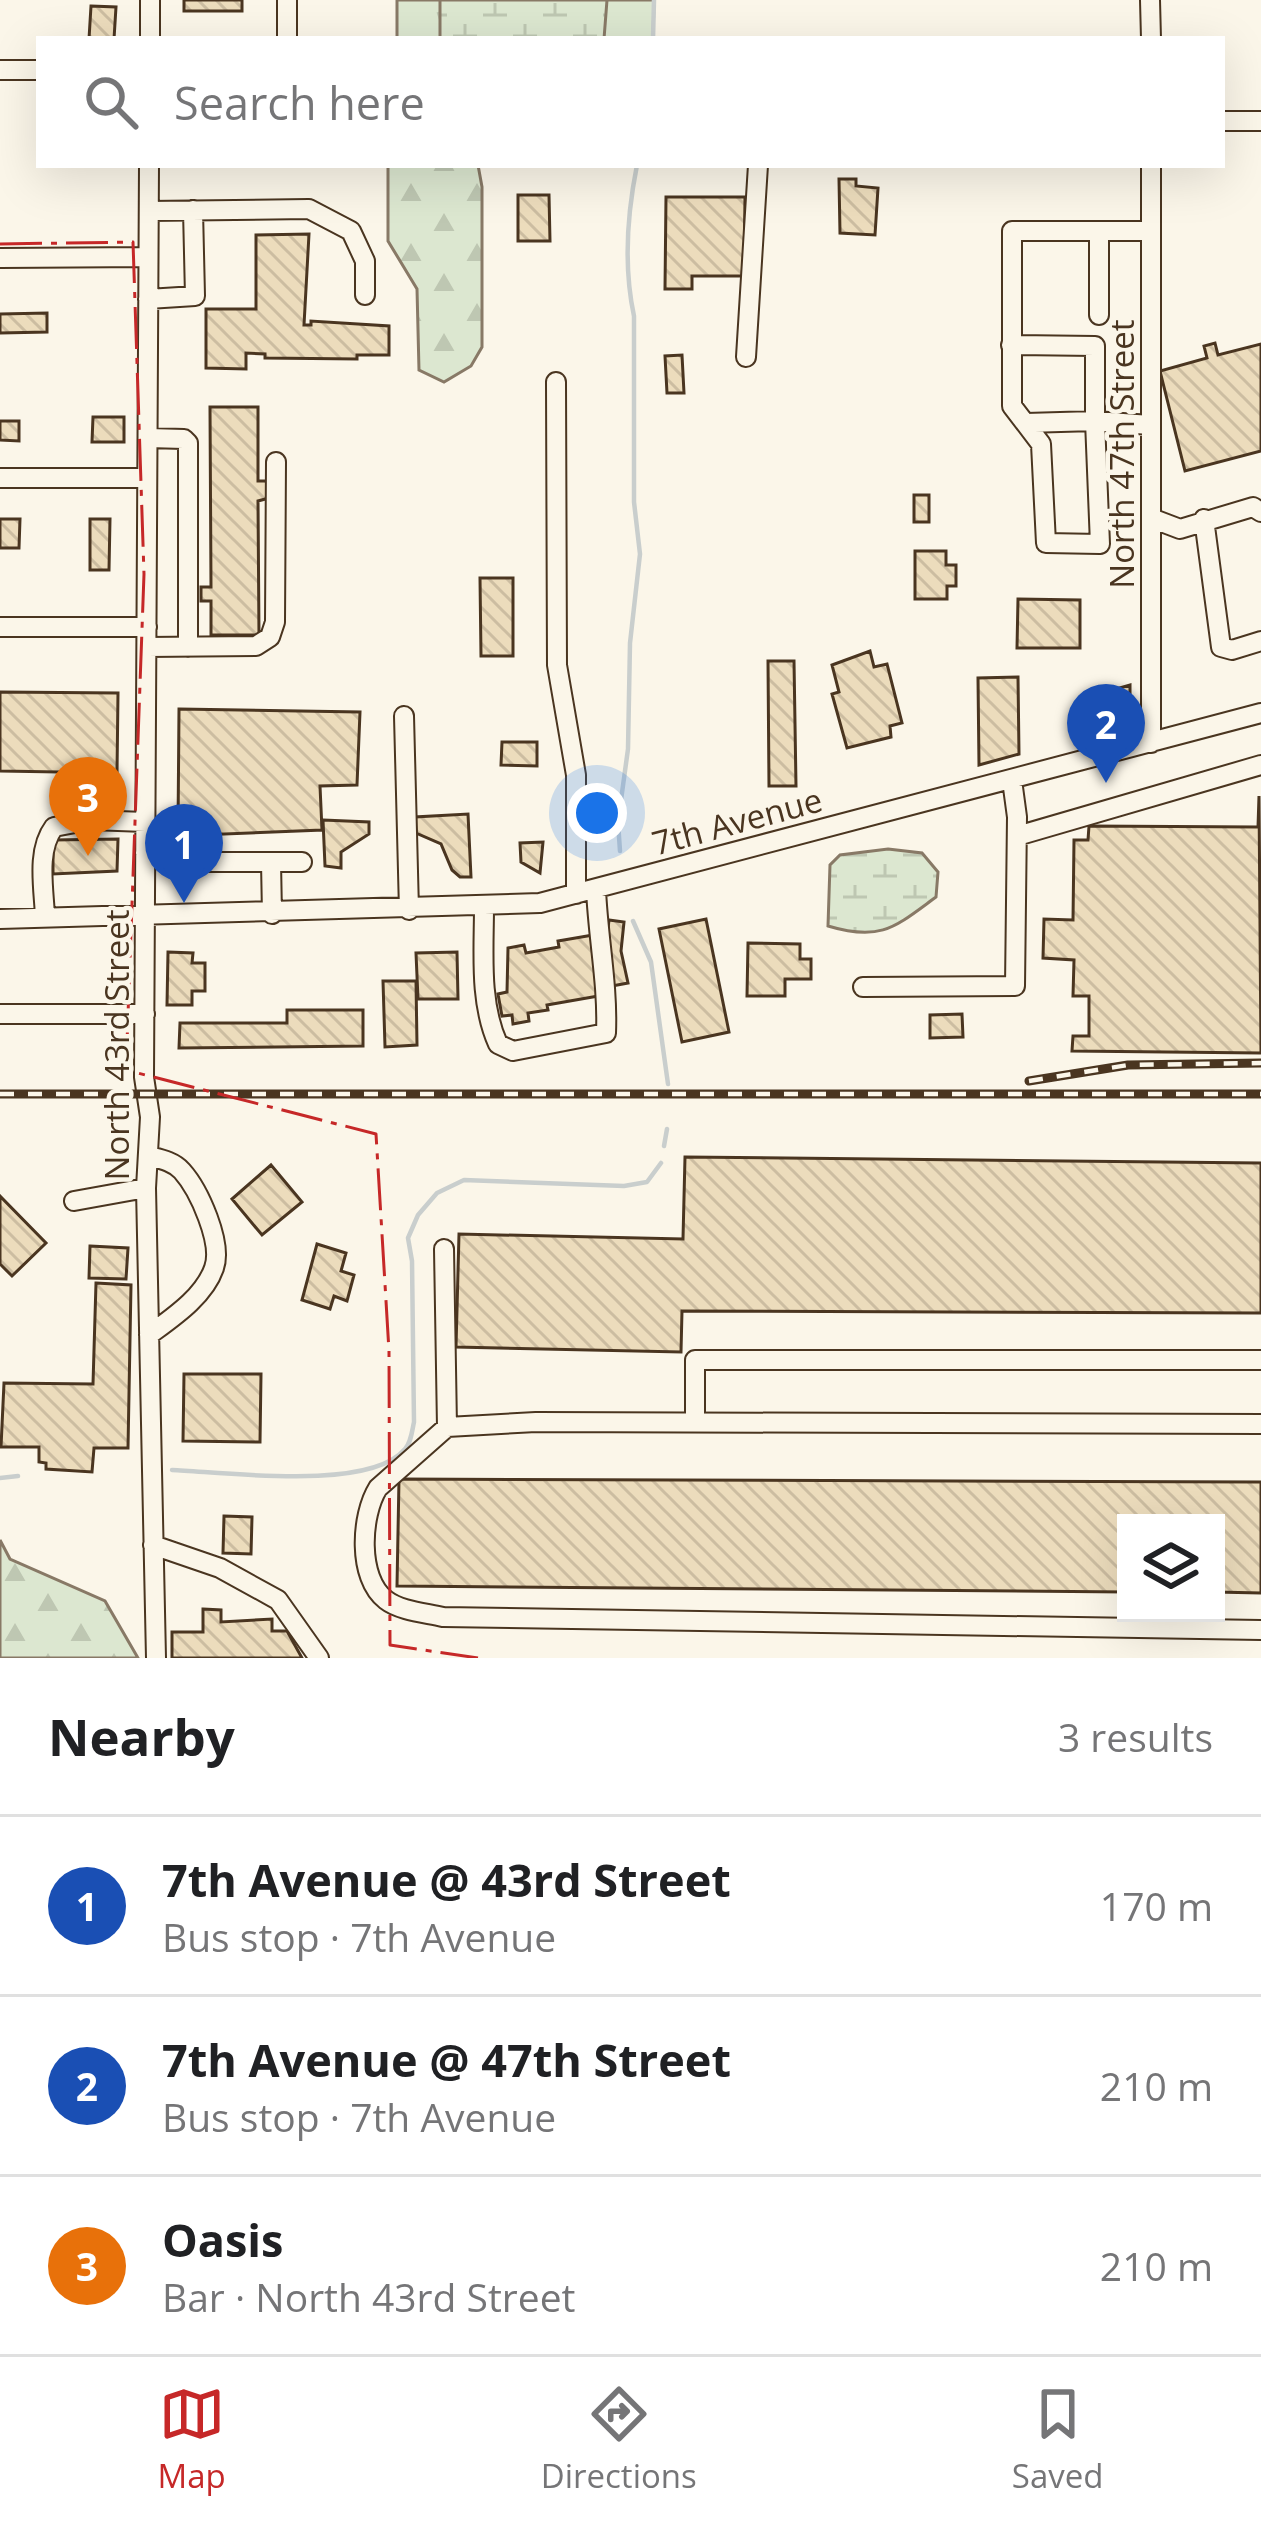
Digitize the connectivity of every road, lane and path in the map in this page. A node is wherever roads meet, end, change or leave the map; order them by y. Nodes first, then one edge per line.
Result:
1 (150, 0) edge
2 (287, 0) edge
3 (1150, 0) edge
4 (150, 36) edge
5 (287, 36) edge
6 (1150, 36) edge
7 (0, 70) edge
8 (36, 70) edge
9 (1225, 121) edge
10 (1261, 121) edge
11 (149, 168) edge
12 (758, 168) edge
13 (1151, 168) edge
14 (194, 210) junction
15 (149, 211) junction
16 (1100, 231) junction
17 (1151, 231) junction
18 (148, 257) junction
19 (0, 258) edge
20 (365, 295) dead end
21 (148, 298) junction
22 (1099, 315) dead end
23 (1011, 345) junction
24 (746, 357) dead end
25 (556, 382) dead end
26 (1095, 421) junction
27 (1026, 423) junction
28 (1150, 424) junction
29 (148, 438) junction
30 (276, 461) dead end
31 (0, 478) edge
32 (147, 478) junction
33 (1261, 512) edge
34 (1150, 518) junction
35 (1204, 520) junction
36 (0, 627) edge
37 (147, 637) junction
38 (1261, 641) edge
39 (188, 647) junction
40 (1261, 713) edge
41 (404, 716) dead end
42 (1150, 743) junction
43 (1261, 765) edge
44 (1012, 780) junction
45 (146, 823) junction
46 (1017, 836) junction
47 (146, 853) junction
48 (271, 862) junction
49 (302, 862) dead end
50 (596, 889) junction
51 (576, 894) junction
52 (484, 906) junction
53 (409, 910) junction
54 (146, 914) junction
55 (272, 914) junction
56 (45, 917) junction
57 (0, 919) edge
58 (863, 987) dead end
59 (0, 1014) edge
60 (145, 1014) junction
61 (148, 1156) junction
62 (146, 1188) junction
63 (74, 1201) dead end
64 (444, 1249) dead end
65 (148, 1335) junction
66 (1261, 1360) edge
67 (695, 1422) junction
68 (1261, 1424) edge
69 (447, 1427) junction
70 (153, 1545) junction
71 (1261, 1630) edge
72 (156, 1658) edge
73 (319, 1658) edge

1 - 4 street
2 - 5 street
3 - 6 street
7 - 8 street
9 - 10 street
11 - 15 street, North 43rd Street
12 - 24 street
13 - 17 street, North 47th Street
14 - 15 street
14 - 20 street
14 - 21 street
15 - 18 street, North 43rd Street
16 - 17 street
16 - 22 street
16 - 23 street
17 - 28 street, North 47th Street
18 - 19 street
18 - 21 street, North 43rd Street
21 - 29 street, North 43rd Street
23 - 26 street
23 - 27 street
25 - 51 street
26 - 27 street
26 - 27 street
26 - 28 street
28 - 34 street, North 47th Street
29 - 32 street, North 43rd Street
29 - 39 street
30 - 39 street
31 - 32 street
32 - 37 street, North 43rd Street
33 - 35 street
34 - 35 street
34 - 42 street, North 47th Street
35 - 38 street
36 - 37 street
37 - 39 street
37 - 45 street, North 43rd Street
40 - 42 street, 7th Avenue
41 - 53 street
42 - 44 street, 7th Avenue
43 - 46 street
44 - 46 street
44 - 50 street, 7th Avenue
45 - 47 street, North 43rd Street
45 - 56 street
46 - 58 street
47 - 48 street
47 - 54 street, North 43rd Street
48 - 49 street
48 - 55 street
50 - 51 street, 7th Avenue
50 - 52 street
51 - 52 street, 7th Avenue
52 - 53 street, 7th Avenue
53 - 55 street, 7th Avenue
54 - 55 street, 7th Avenue
54 - 56 street, 7th Avenue
54 - 60 street, North 43rd Street
56 - 57 street, 7th Avenue
59 - 60 street
60 - 61 street, North 43rd Street
61 - 62 street, North 43rd Street
61 - 65 street
62 - 63 street
62 - 65 street, North 43rd Street
64 - 69 street
65 - 70 street, North 43rd Street
66 - 67 street
67 - 68 street
67 - 69 street
69 - 71 street
70 - 72 street, North 43rd Street
70 - 73 street

